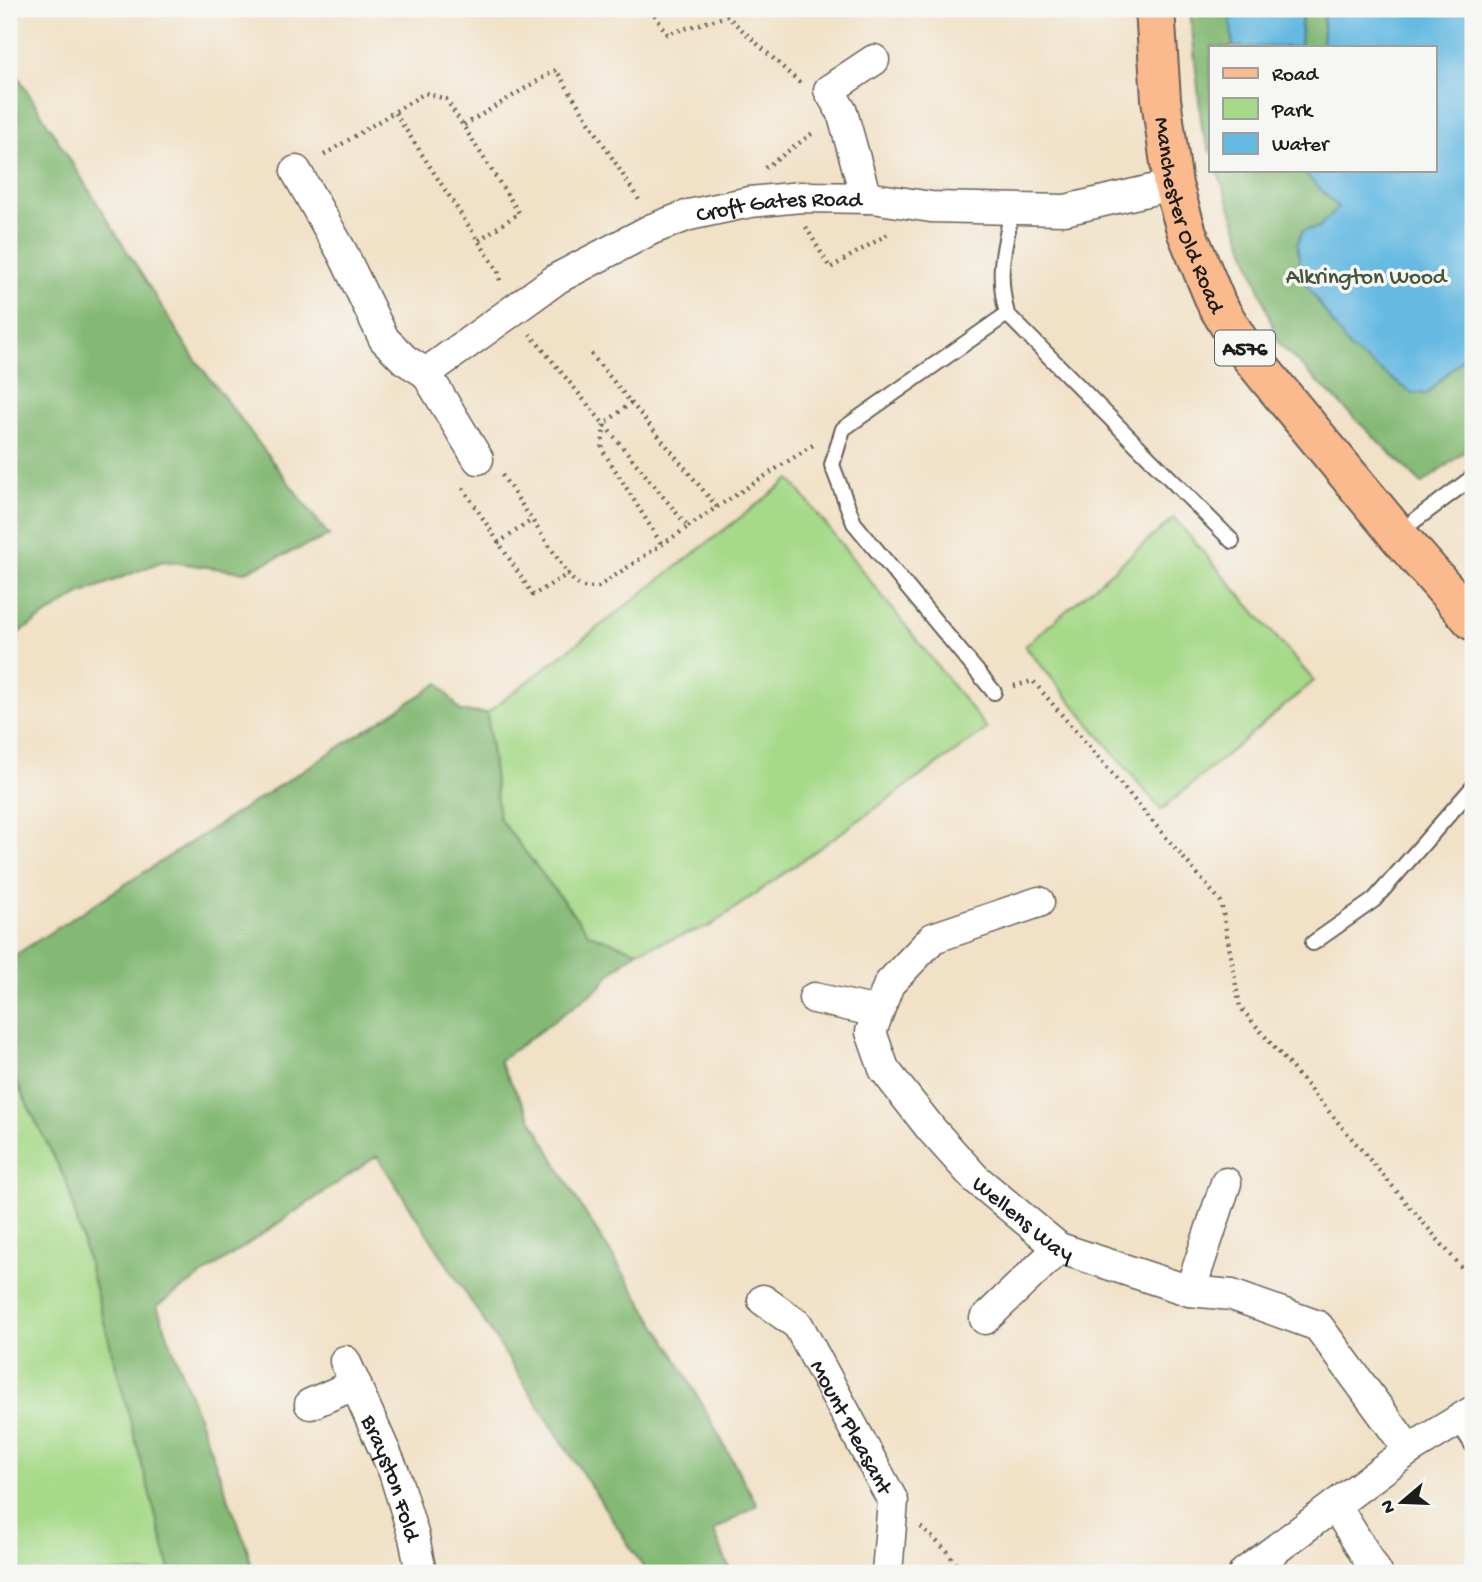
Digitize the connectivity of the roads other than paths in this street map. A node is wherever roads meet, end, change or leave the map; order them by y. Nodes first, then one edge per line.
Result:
1 (1155, 9) edge
2 (874, 60) dead end
3 (296, 171) road end
4 (1173, 185) junction
5 (866, 198) junction
6 (1013, 207) junction
7 (1007, 314) junction
8 (426, 373) junction
9 (478, 459) road end
10 (1473, 477) edge
11 (1397, 534) junction
12 (1232, 541) dead end
13 (1473, 621) edge
14 (994, 692) road end
15 (1473, 788) edge
16 (1039, 902) dead end
17 (1313, 943) dead end
18 (814, 998) dead end
19 (878, 1012) junction
20 (1226, 1183) dead end
21 (1059, 1248) junction
22 (1190, 1291) junction
23 (763, 1300) dead end
24 (985, 1319) dead end
25 (310, 1405) dead end
26 (1465, 1416) edge
27 (1473, 1446) edge
28 (1409, 1450) junction
29 (1335, 1505) junction
30 (421, 1573) edge
31 (887, 1573) edge
32 (1244, 1573) edge
33 (1377, 1573) edge

1 - 4 main road, Manchester Old Road / A576
2 - 5 street
3 - 8 street
4 - 6 street, Croft Gates Road
4 - 11 main road, Manchester Old Road / A576
5 - 6 street, Croft Gates Road
5 - 8 street, Croft Gates Road
6 - 7 lane
7 - 12 lane
7 - 14 lane
8 - 9 street
10 - 11 lane
11 - 13 main road, Manchester Old Road / A576
15 - 17 lane
16 - 19 street, Wellens Way
18 - 19 street
19 - 21 street, Wellens Way
20 - 22 street
21 - 22 street, Wellens Way
21 - 24 street
22 - 28 street, Wellens Way
23 - 31 street, Mount Pleasant
25 - 30 street, Brayston Fold
26 - 27 lane
26 - 28 street
28 - 29 street
29 - 32 street
29 - 33 street

